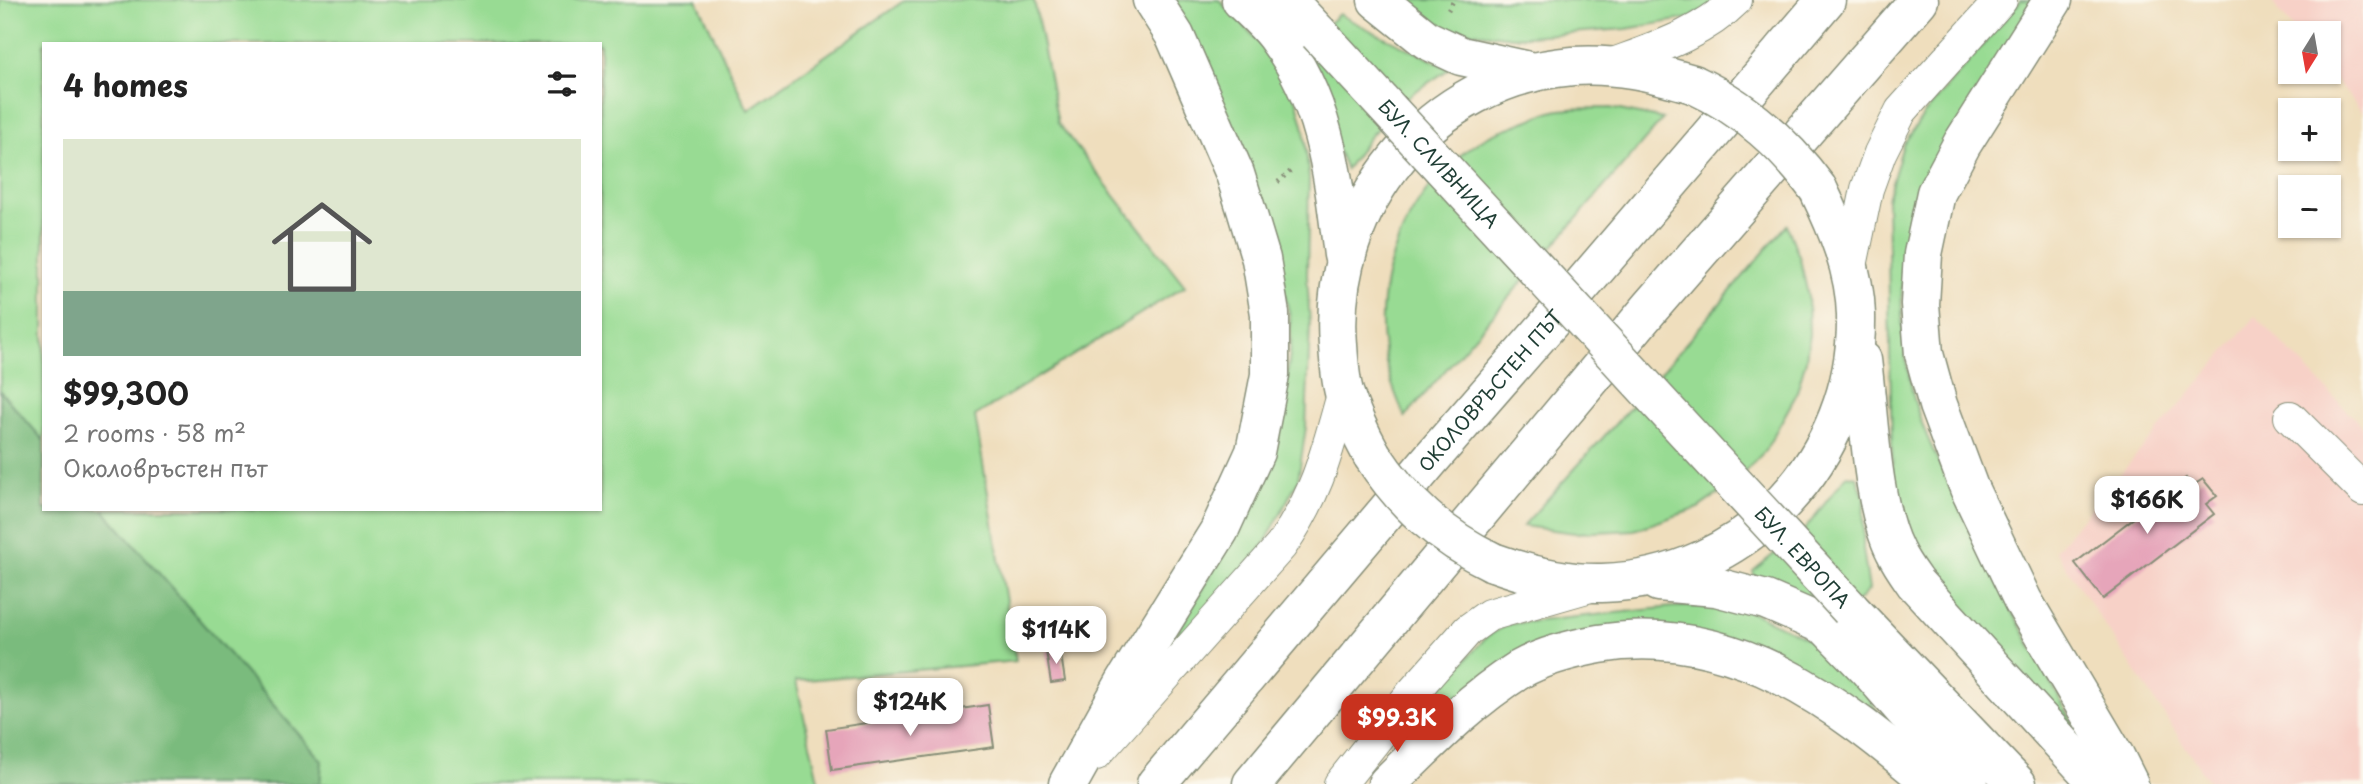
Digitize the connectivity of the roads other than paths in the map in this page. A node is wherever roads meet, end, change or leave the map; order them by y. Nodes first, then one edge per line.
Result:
1 (1152, 0) edge
2 (1241, 0) edge
3 (1287, 0) edge
4 (1377, 0) edge
5 (1736, 0) edge
6 (1826, 0) edge
7 (1919, 0) edge
8 (2001, 0) edge
9 (2053, 0) edge
10 (1608, 66) junction
11 (1536, 72) junction
12 (1344, 261) junction
13 (1850, 271) junction
14 (1856, 313) junction
15 (1591, 329) joint
16 (1344, 391) junction
17 (2290, 417) dead end
18 (2363, 490) edge
19 (1618, 582) junction
20 (1069, 784) edge
21 (1156, 784) edge
22 (1252, 784) edge
23 (1340, 784) edge
24 (1387, 784) edge
25 (1933, 784) edge
26 (1969, 784) edge
27 (2017, 784) edge
28 (2099, 784) edge
29 (2129, 784) edge

1 - 20 main road
2 - 12 main road
3 - 15 main road, БУЛ. СЛИВНИЦА, bridge
4 - 11 main road
5 - 10 street
6 - 21 main road, ОКОЛОВРЪСТЕН ПЪТ
7 - 22 main road
8 - 13 street
9 - 29 main road
10 - 11 main road
10 - 13 main road, bridge
11 - 12 main road
12 - 16 main road
13 - 14 main road
14 - 19 main road
14 - 28 main road
15 - 27 main road, БУЛ. ЕВРОПА, bridge
16 - 19 main road, bridge
16 - 20 street
17 - 18 street
19 - 23 street
19 - 26 main road, БУЛ. ЕВРОПА
24 - 25 main road

